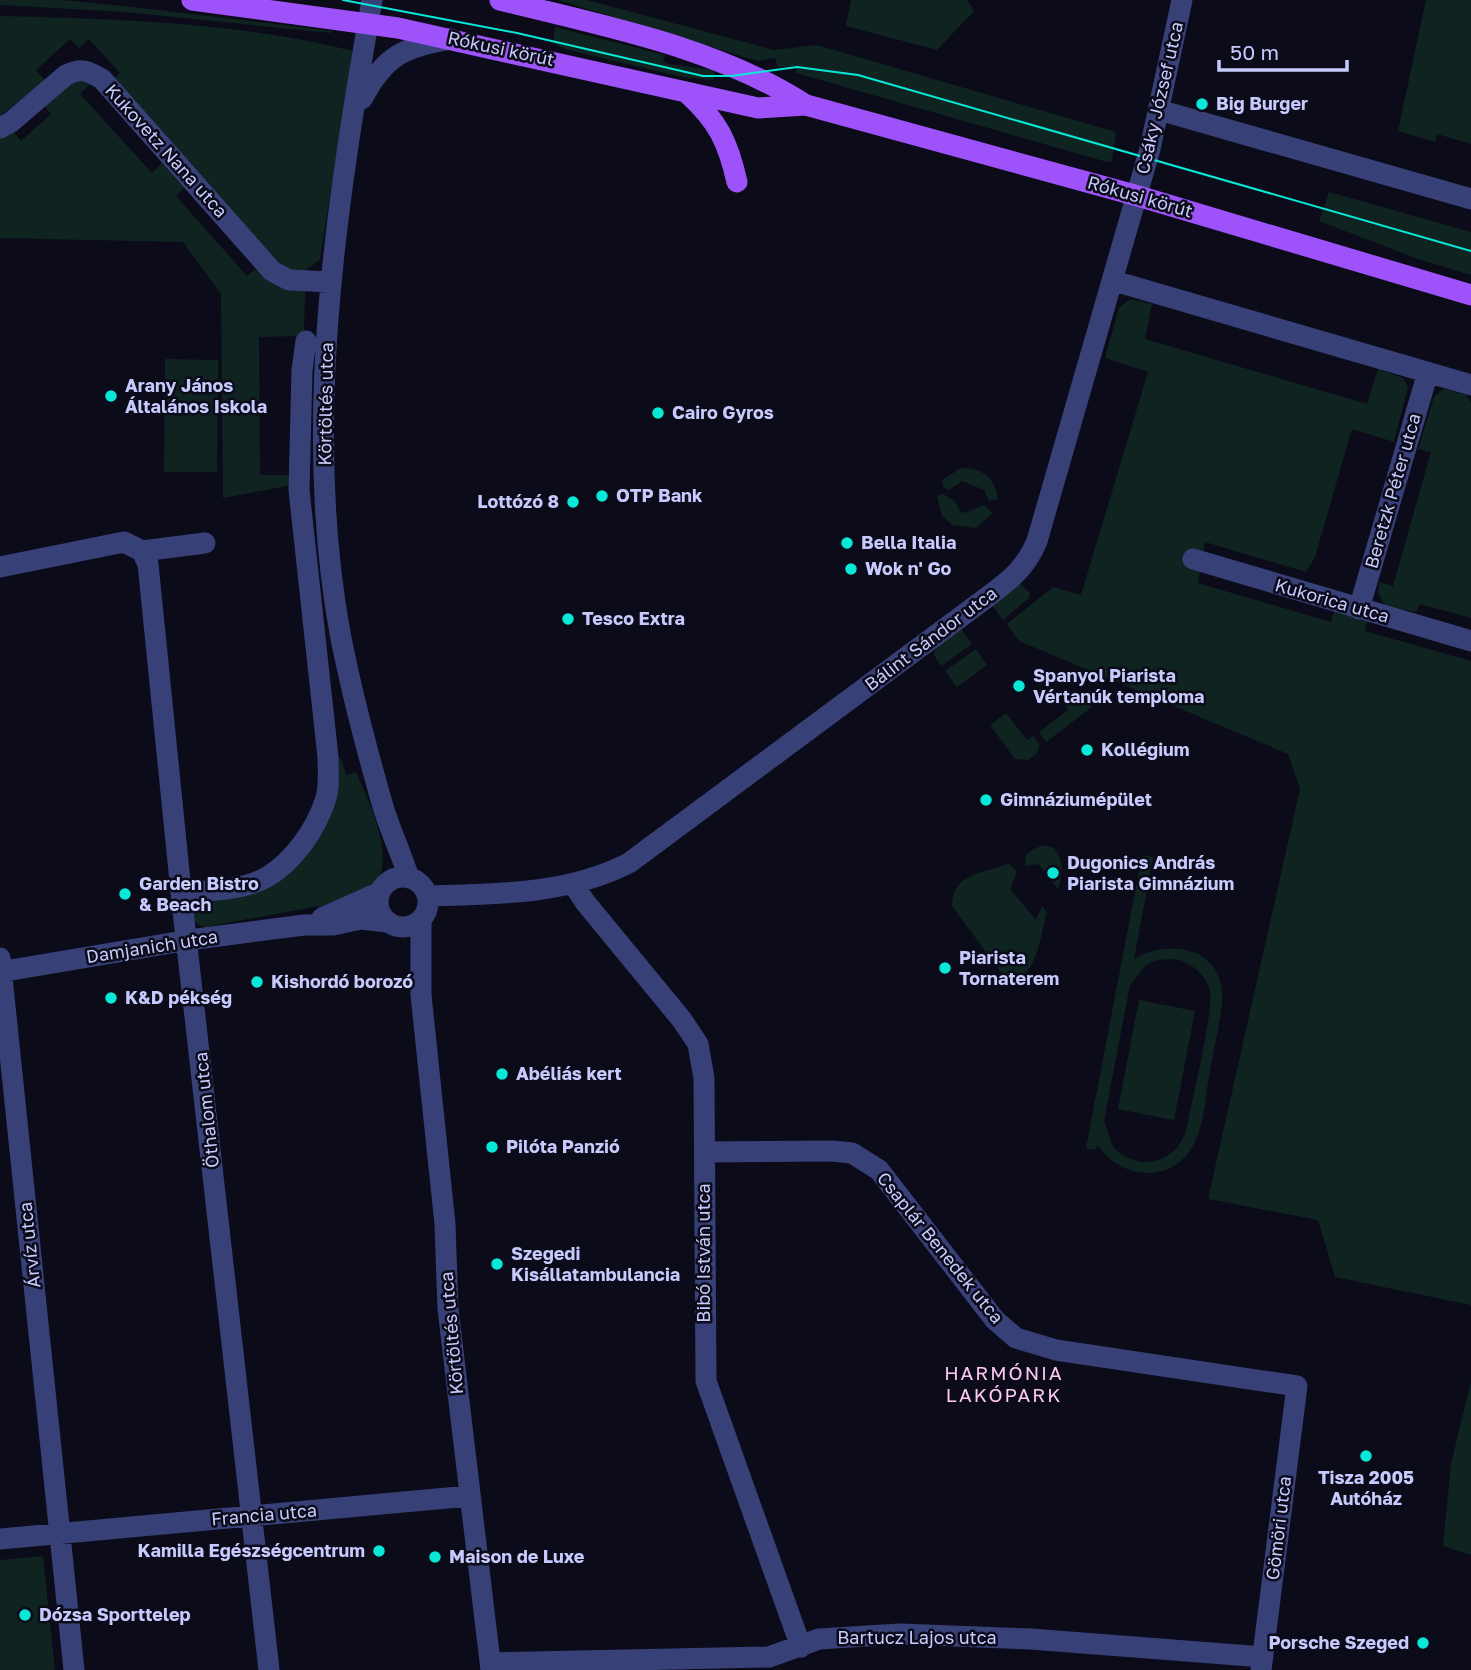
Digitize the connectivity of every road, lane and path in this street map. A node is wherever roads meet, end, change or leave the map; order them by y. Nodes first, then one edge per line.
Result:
1 (192, 0) edge
2 (372, 0) edge
3 (500, 0) edge
4 (1182, 0) edge
5 (368, 22) junction
6 (453, 39) junction
7 (743, 70) junction
8 (686, 91) junction
9 (806, 106) junction
10 (758, 108) junction
11 (1159, 110) junction
12 (354, 113) junction
13 (0, 128) edge
14 (737, 183) dead end
15 (1138, 196) junction
16 (1471, 199) edge
17 (1114, 281) junction
18 (330, 282) junction
19 (1471, 295) edge
20 (306, 341) dead end
21 (1428, 372) junction
22 (1471, 385) edge
23 (205, 543) dead end
24 (142, 551) junction
25 (1193, 559) dead end
26 (0, 567) edge
27 (1359, 609) junction
28 (1471, 641) edge
29 (383, 806) junction
30 (409, 878) junction
31 (574, 885) junction
32 (382, 888) junction
33 (181, 892) junction
34 (424, 911) junction
35 (390, 924) junction
36 (304, 925) junction
37 (189, 940) junction
38 (1, 967) edge
39 (421, 995) junction
40 (705, 1152) junction
41 (1297, 1386) joint
42 (469, 1496) junction
43 (251, 1516) junction
44 (60, 1533) junction
45 (0, 1539) edge
46 (794, 1656) edge
47 (1262, 1664) edge
48 (491, 1667) edge
49 (74, 1670) edge
50 (269, 1670) edge

1 - 5 main road, Rókusi körút
2 - 5 street, Körtöltés utca
3 - 7 main road, Rókusi körút
4 - 11 street, Csáky József utca
5 - 6 main road, Rókusi körút
5 - 12 street, Körtöltés utca
6 - 8 main road, Rókusi körút
6 - 12 street
7 - 9 main road, Rókusi körút
7 - 10 main road
8 - 10 main road, Rókusi körút
8 - 14 main road
9 - 10 main road, Rókusi körút
9 - 15 main road, Rókusi körút
11 - 15 street, Csáky József utca
11 - 16 street
12 - 18 street, Körtöltés utca
13 - 18 street, Kukovetz Nana utca
15 - 17 street, Bálint Sándor utca
15 - 19 main road, Rókusi körút
17 - 21 street
17 - 31 street, Bálint Sándor utca
18 - 29 street, Körtöltés utca
20 - 33 street
21 - 22 street
21 - 27 street, Beretzk Péter utca
23 - 24 street
24 - 26 street
24 - 33 street, Öthalom utca
25 - 27 street, Kukorica utca
27 - 28 street, Kukorica utca
29 - 30 street, Körtöltés utca
29 - 32 street, Körtöltés utca
30 - 32 street
30 - 34 street
31 - 34 street, Bálint Sándor utca
31 - 40 street, Bibó István utca
32 - 35 street
32 - 36 street, Damjanich utca
33 - 37 street, Öthalom utca
34 - 35 street
34 - 39 street, Körtöltés utca
35 - 36 street, Damjanich utca
35 - 39 street, Körtöltés utca
36 - 37 street, Damjanich utca
37 - 38 street, Damjanich utca
37 - 43 street, Öthalom utca
38 - 44 street, Árvíz utca
39 - 42 street, Körtöltés utca
40 - 41 street, Csaplár Benedek utca
40 - 46 street, Bibó István utca
41 - 47 street, Gömöri utca
42 - 43 street, Francia utca
42 - 48 street, Körtöltés utca
43 - 44 street, Francia utca
43 - 50 street, Öthalom utca
44 - 45 street, Francia utca
44 - 49 street, Árvíz utca
46 - 47 street, Bartucz Lajos utca
46 - 48 street, Bartucz Lajos utca

